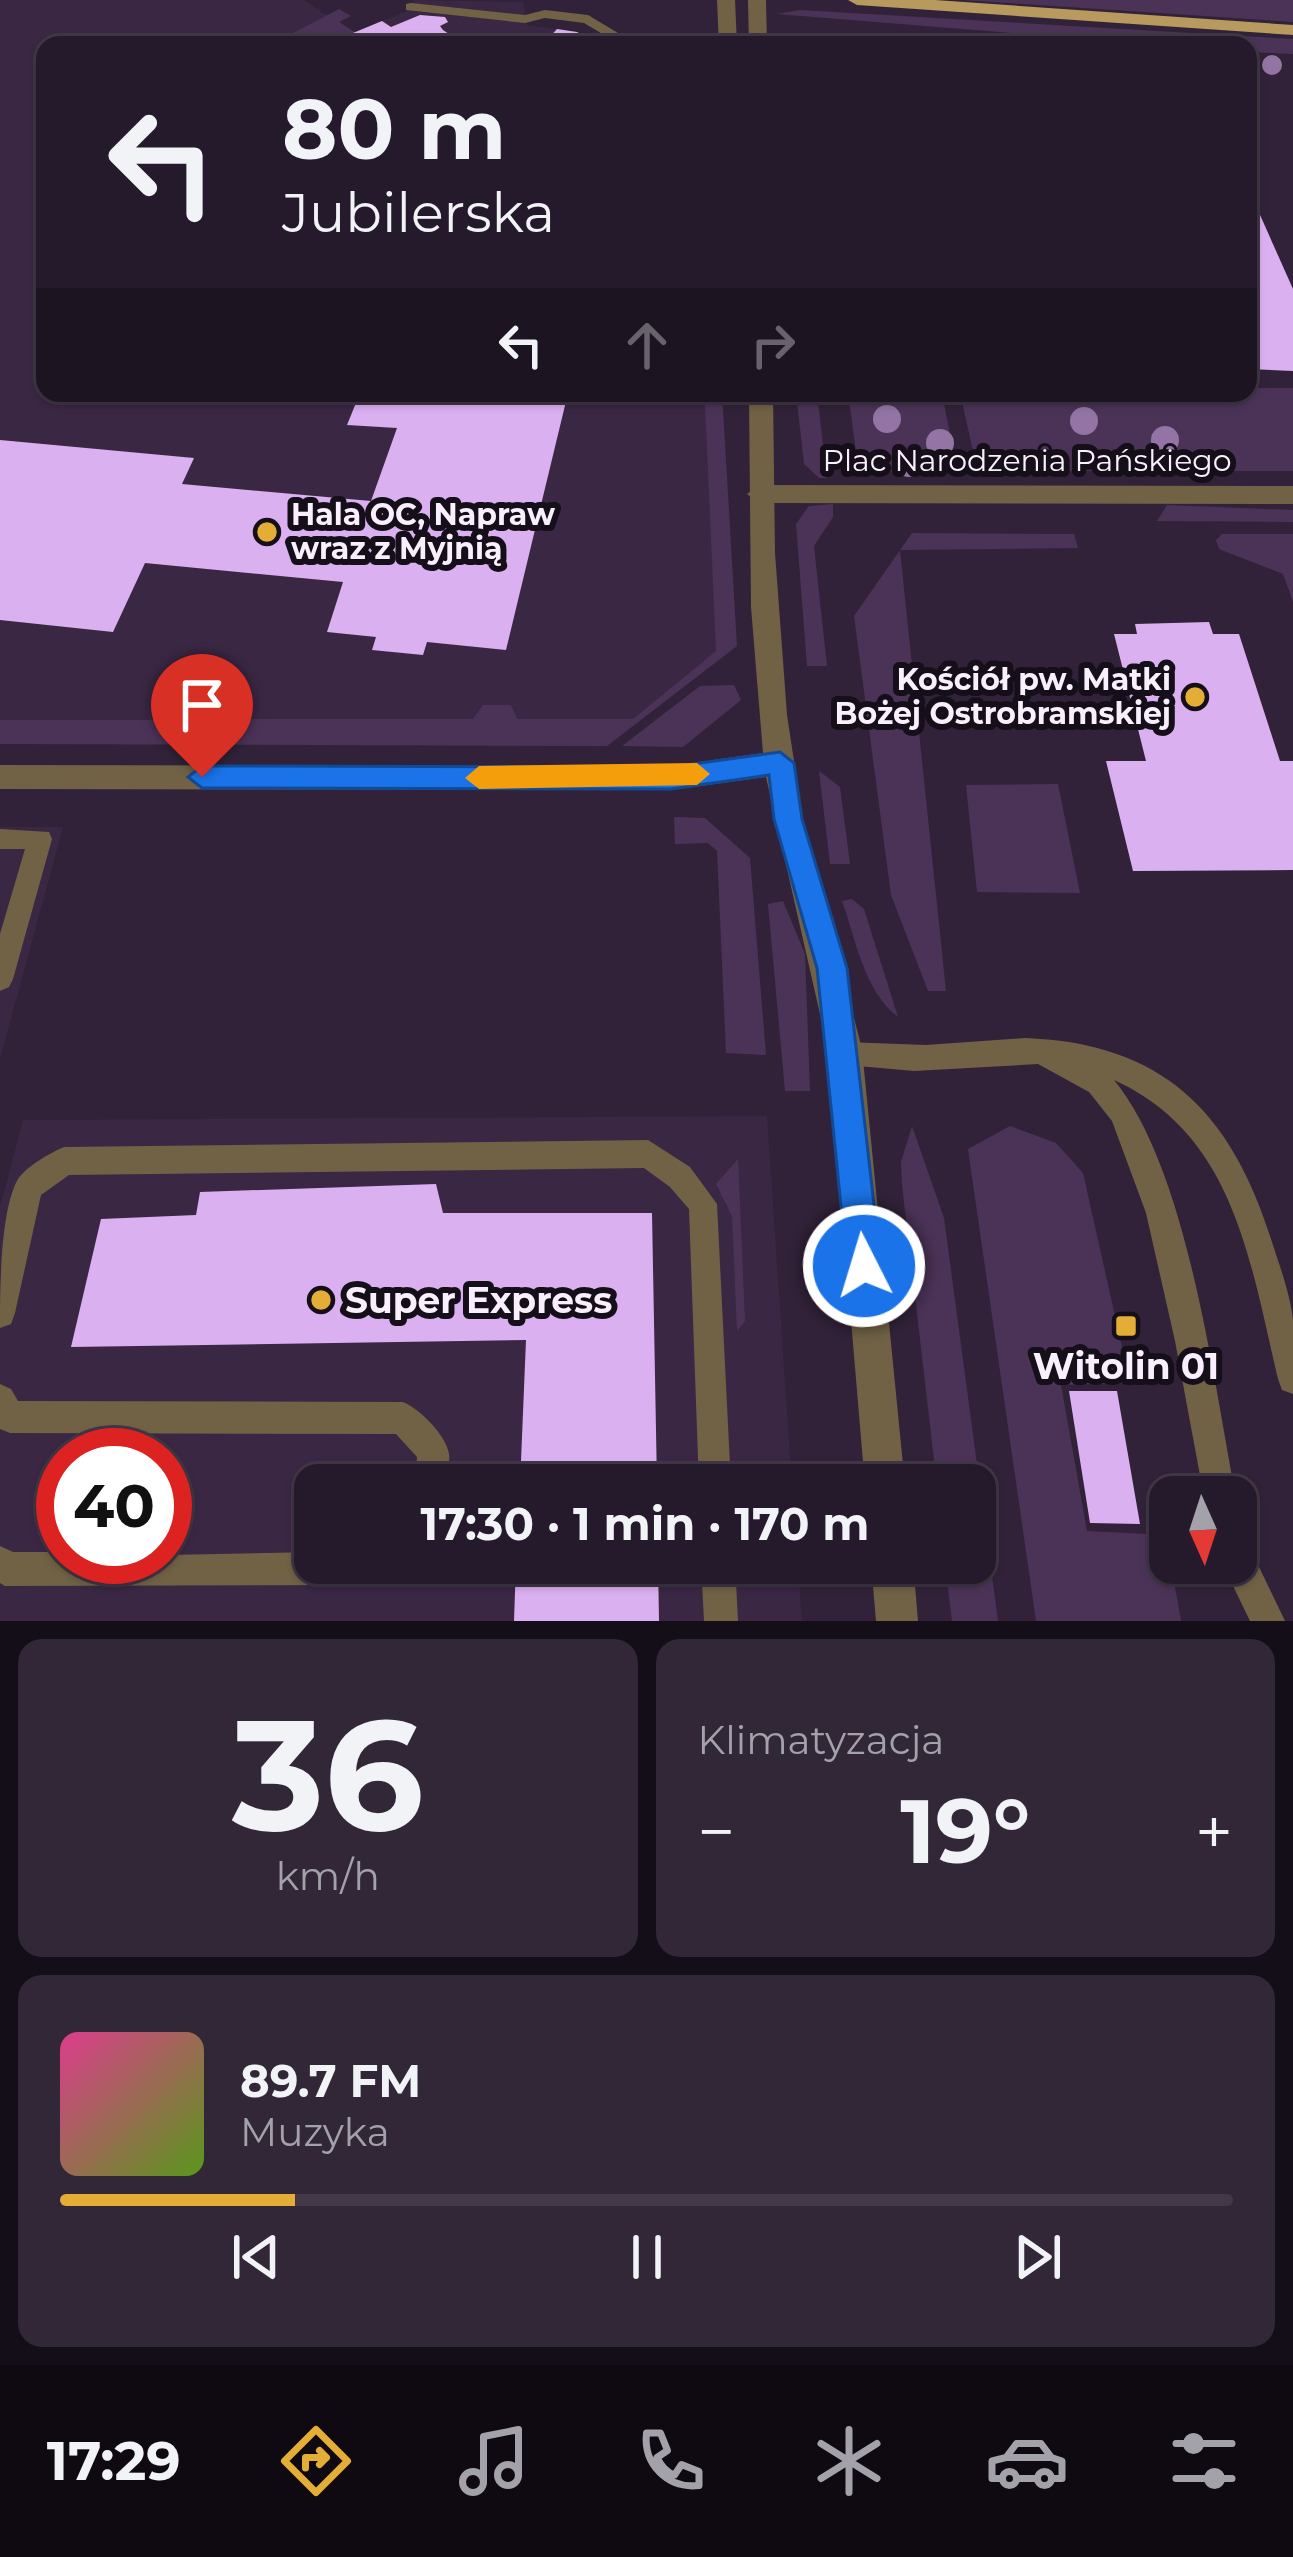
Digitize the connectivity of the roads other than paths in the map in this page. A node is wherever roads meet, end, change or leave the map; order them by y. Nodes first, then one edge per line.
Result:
1 (726, 0) edge
2 (757, 0) edge
3 (857, 0) edge
4 (411, 7) dead end
5 (1293, 30) edge
6 (616, 36) edge
7 (728, 36) edge
8 (758, 36) edge
9 (761, 402) edge
10 (760, 494) junction
11 (1293, 495) edge
12 (780, 763) junction
13 (0, 777) edge
14 (0, 839) edge
15 (0, 979) edge
16 (1037, 1051) junction
17 (845, 1055) junction
18 (0, 1313) edge
19 (1293, 1378) edge
20 (0, 1400) edge
21 (433, 1464) edge
22 (714, 1464) edge
23 (883, 1464) edge
24 (1216, 1476) edge
25 (0, 1563) edge
26 (294, 1568) edge
27 (719, 1584) edge
28 (894, 1584) edge
29 (1250, 1584) edge
30 (721, 1621) edge
31 (898, 1621) edge
32 (1268, 1621) edge

1 - 7 street
2 - 8 street
3 - 5 main road
4 - 6 lane
9 - 10 street
10 - 11 street, Plac Narodzenia Pańskiego
10 - 12 street
12 - 13 street
12 - 17 street
14 - 15 lane
16 - 17 lane
16 - 19 lane
16 - 24 lane
17 - 23 street
18 - 22 lane
20 - 21 lane
25 - 26 lane
27 - 30 lane
28 - 31 street
29 - 32 lane

